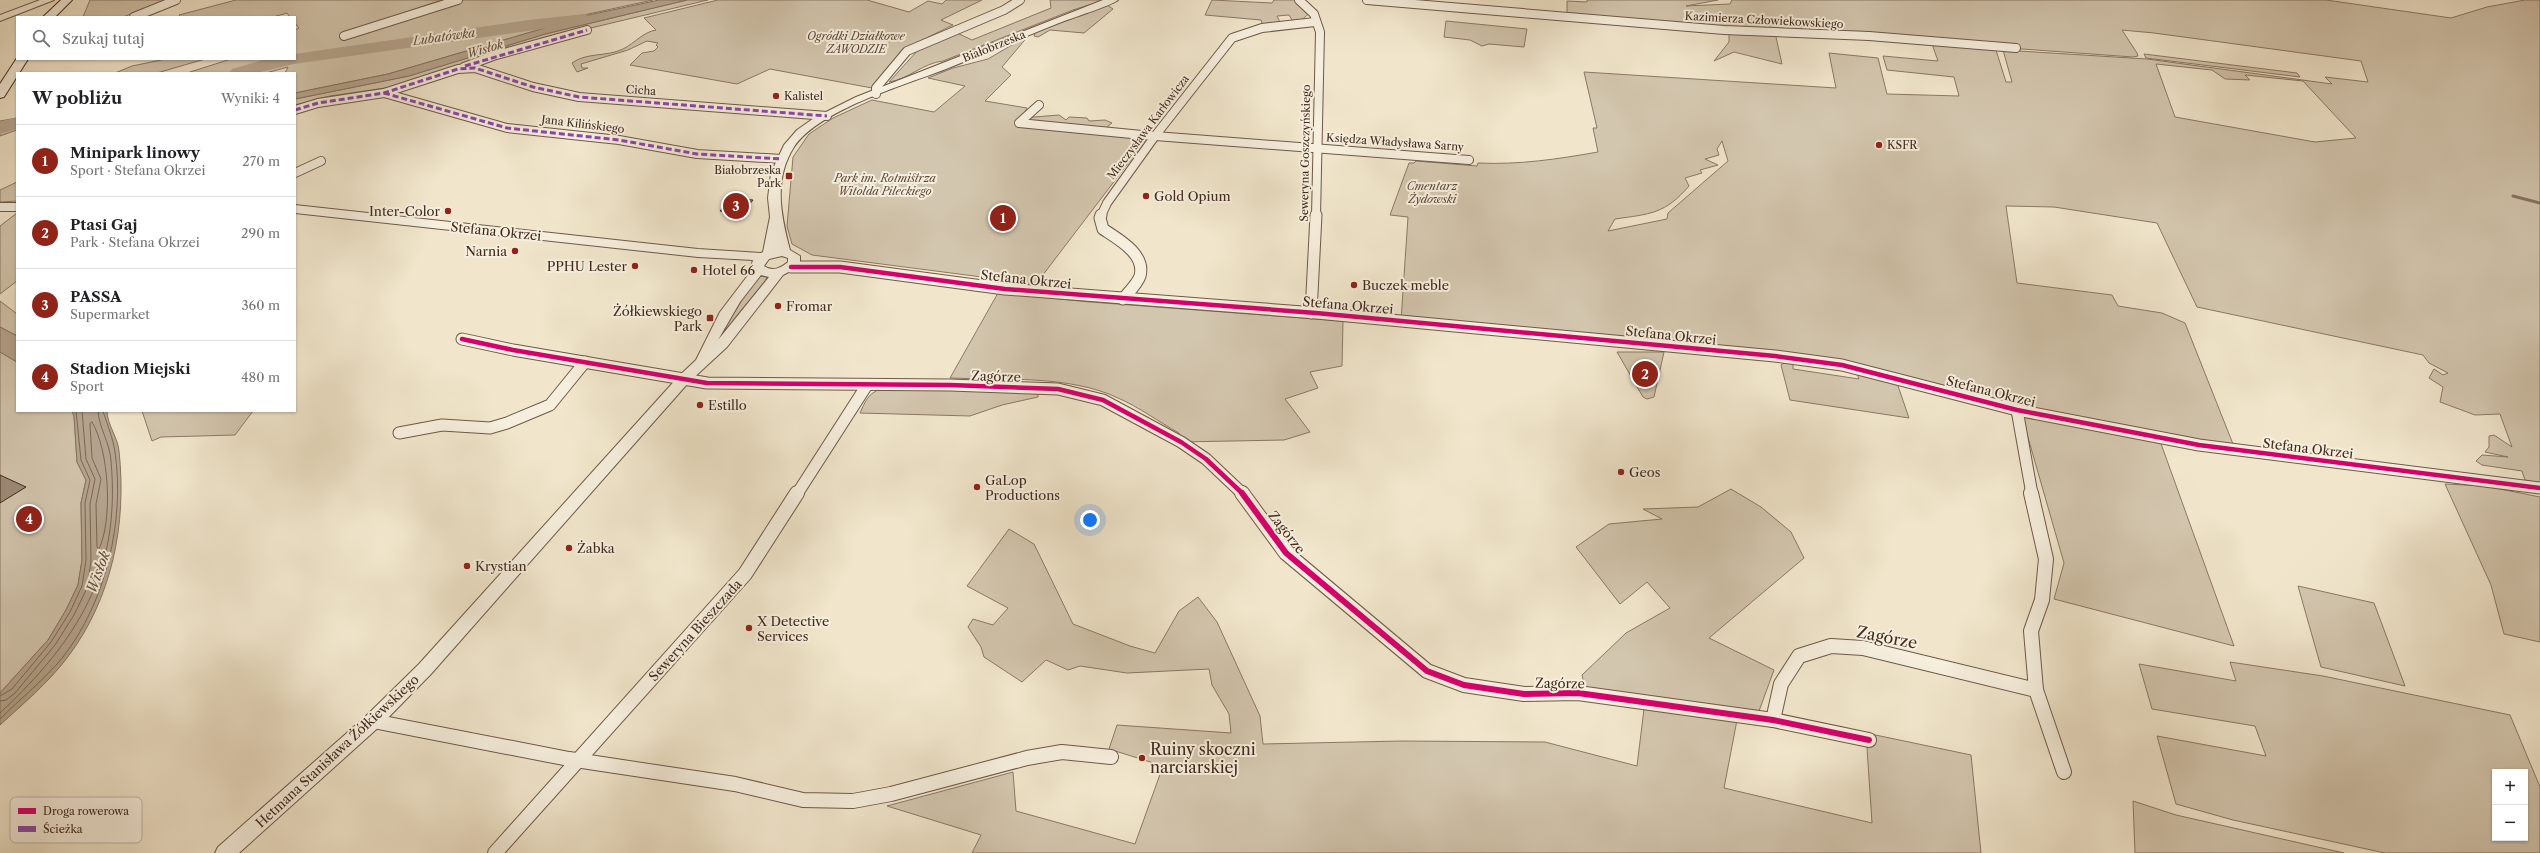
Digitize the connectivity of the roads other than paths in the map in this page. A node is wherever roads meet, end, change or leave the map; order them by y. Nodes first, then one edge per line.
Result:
1 (49, 0) edge
2 (176, 0) edge
3 (458, 0) edge
4 (1020, 0) edge
5 (1113, 0) edge
6 (1299, 0) edge
7 (1367, 0) edge
8 (65, 2) edge
9 (29, 8) junction
10 (51, 16) edge
11 (136, 16) edge
12 (0, 18) edge
13 (1315, 22) junction
14 (587, 30) dead end
15 (344, 36) dead end
16 (2016, 48) dead end
17 (21, 60) edge
18 (458, 69) junction
19 (4, 83) edge
20 (384, 92) junction
21 (0, 94) edge
22 (876, 94) junction
23 (1039, 105) dead end
24 (296, 110) edge
25 (827, 116) junction
26 (1155, 136) junction
27 (1319, 149) junction
28 (782, 159) junction
29 (1469, 160) dead end
30 (321, 161) dead end
31 (296, 173) edge
32 (16, 207) edge
33 (0, 208) edge
34 (296, 209) edge
35 (775, 218) junction
36 (784, 252) junction
37 (698, 253) junction
38 (764, 258) junction
39 (794, 263) junction
40 (778, 272) junction
41 (1123, 299) junction
42 (1311, 313) junction
43 (462, 339) dead end
44 (702, 360) junction
45 (585, 362) junction
46 (684, 379) junction
47 (867, 385) junction
48 (2016, 410) junction
49 (399, 433) dead end
50 (2540, 488) edge
51 (2036, 690) junction
52 (1774, 720) junction
53 (373, 721) junction
54 (1869, 740) dead end
55 (1111, 757) dead end
56 (580, 761) junction
57 (2064, 772) dead end
58 (225, 853) edge
59 (495, 853) edge

1 - 9 street
2 - 11 street
3 - 15 street
4 - 22 street
5 - 22 street, Białobrzeska
6 - 13 street, Seweryna Goszczyńskiego
7 - 16 street, Kazimierza Człowiekowskiego
8 - 9 street
8 - 10 main road
9 - 12 street
13 - 26 street, Mieczysława Karłowicza
13 - 27 street, Seweryna Goszczyńskiego
14 - 18 street, Cicha
17 - 19 main road
18 - 20 street, Cicha
18 - 25 street, Cicha
19 - 21 main road
20 - 24 street, Cicha
20 - 28 street, Jana Kilińskiego
22 - 25 street, Białobrzeska
23 - 26 street, Księdza Władysława Sarny
25 - 28 street, Białobrzeska
26 - 27 street, Księdza Władysława Sarny
26 - 41 street, Mieczysława Karłowicza
27 - 29 street, Księdza Władysława Sarny
27 - 42 street, Seweryna Goszczyńskiego
28 - 35 street, Białobrzeska
30 - 31 street
32 - 33 street
34 - 37 street, Stefana Okrzei
35 - 36 street, Białobrzeska
35 - 38 street, Białobrzeska
36 - 38 street
36 - 39 street
37 - 38 street, Stefana Okrzei
37 - 38 street, Stefana Okrzei
38 - 40 street
38 - 44 street, Hetmana Stanisława Żółkiewskiego
39 - 40 street
39 - 41 street, Stefana Okrzei
40 - 44 street, Hetmana Stanisława Żółkiewskiego
41 - 42 street, Stefana Okrzei
42 - 48 street, Stefana Okrzei
43 - 45 street, Zagórze
44 - 46 street, Hetmana Stanisława Żółkiewskiego
45 - 46 street, Zagórze
45 - 49 street
46 - 47 street, Zagórze
46 - 53 street, Hetmana Stanisława Żółkiewskiego
47 - 52 street, Zagórze
47 - 56 street, Seweryna Bieszczada
48 - 50 street, Stefana Okrzei
48 - 51 street
51 - 52 street, Zagórze
51 - 57 street
52 - 54 street, Zagórze
53 - 56 street
53 - 58 street, Hetmana Stanisława Żółkiewskiego
55 - 56 street
56 - 59 street, Seweryna Bieszczada

